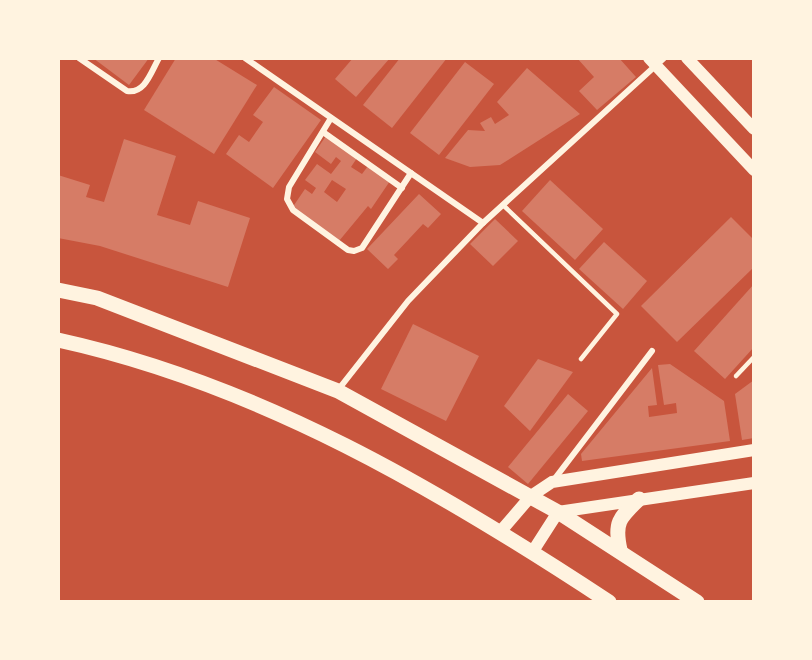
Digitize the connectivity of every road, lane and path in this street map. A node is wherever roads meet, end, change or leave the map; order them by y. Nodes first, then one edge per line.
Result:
1 (79, 58) edge
2 (159, 58) edge
3 (245, 58) edge
4 (687, 58) edge
5 (657, 61) edge
6 (332, 118) junction
7 (753, 129) edge
8 (323, 132) junction
9 (753, 170) edge
10 (411, 173) junction
11 (402, 188) junction
12 (503, 205) junction
13 (483, 223) junction
14 (58, 290) edge
15 (58, 340) edge
16 (652, 351) dead end
17 (753, 357) edge
18 (580, 359) dead end
19 (735, 376) dead end
20 (338, 391) junction
21 (753, 450) edge
22 (552, 482) junction
23 (753, 483) edge
24 (531, 496) junction
25 (639, 499) junction
26 (558, 512) junction
27 (500, 532) junction
28 (620, 550) junction
29 (533, 551) junction
30 (609, 602) edge
31 (697, 602) edge

1 - 2 street
3 - 6 street
4 - 7 main road
5 - 9 main road
5 - 12 street
6 - 8 street
6 - 10 street
8 - 11 street
8 - 11 street
10 - 11 street
10 - 13 street
12 - 13 street
12 - 18 lane
13 - 20 street
14 - 20 main road
15 - 27 main road
16 - 22 street
17 - 19 lane
20 - 24 main road
21 - 22 main road
22 - 24 main road
23 - 25 main road
24 - 26 main road
24 - 27 main road
25 - 26 main road
25 - 28 main road
26 - 28 main road
26 - 29 main road
27 - 29 main road
28 - 31 main road
29 - 30 main road

